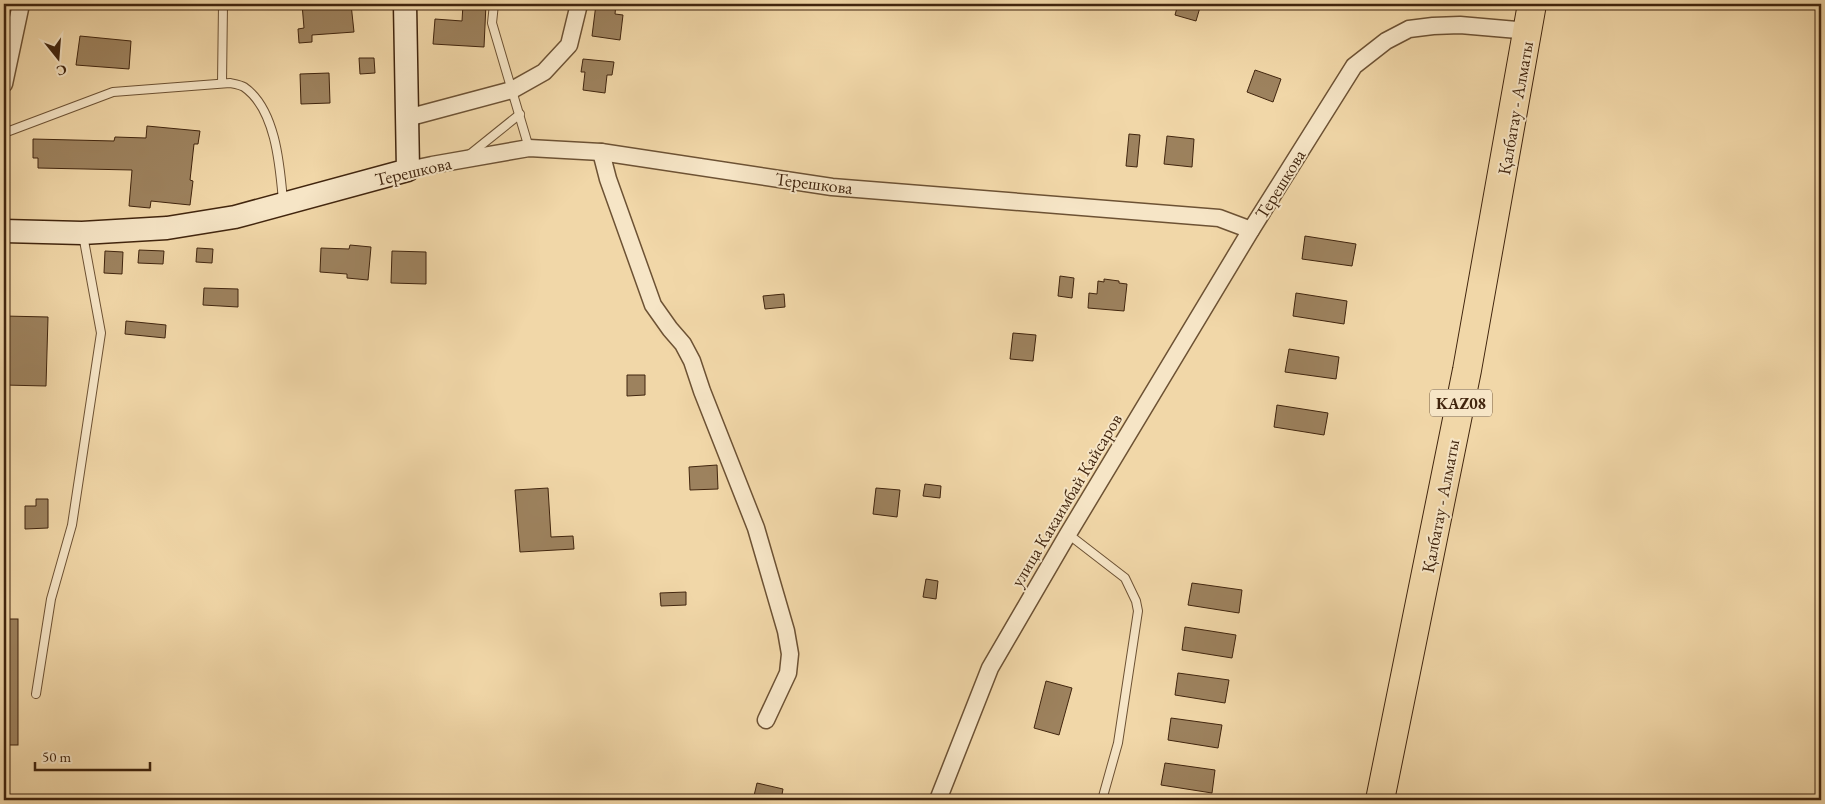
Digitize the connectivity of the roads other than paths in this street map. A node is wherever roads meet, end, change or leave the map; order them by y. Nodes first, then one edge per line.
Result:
1 (21, 4) edge
2 (223, 4) edge
3 (405, 4) edge
4 (494, 4) edge
5 (579, 4) edge
6 (1532, 4) edge
7 (1529, 31) junction
8 (222, 83) junction
9 (4, 84) edge
10 (512, 90) junction
11 (520, 114) junction
12 (407, 118) junction
13 (4, 133) edge
14 (528, 148) junction
15 (600, 152) junction
16 (464, 160) junction
17 (408, 170) junction
18 (283, 203) junction
19 (1251, 230) junction
20 (4, 231) edge
21 (82, 233) junction
22 (1068, 534) junction
23 (36, 694) dead end
24 (766, 720) dead end
25 (938, 800) edge
26 (1102, 800) edge
27 (1380, 800) edge

1 - 9 street
2 - 8 lane
3 - 12 street
4 - 10 lane
5 - 10 street
6 - 7 highway, Қалбатау - Алматы / KAZ08
7 - 19 street, Терешкова
7 - 27 highway, Қалбатау - Алматы / KAZ08
8 - 13 lane
8 - 18 lane
10 - 11 lane
10 - 12 street
11 - 14 lane
11 - 16 lane
12 - 17 street
14 - 15 street, Терешкова
14 - 16 street, Терешкова
15 - 19 street, Терешкова
15 - 24 street
16 - 17 street, Терешкова
17 - 18 street, Терешкова
18 - 21 street, Терешкова
19 - 22 street, улица Какаимбай Кайсаров
20 - 21 street, Терешкова
21 - 23 lane
22 - 25 street, улица Какаимбай Кайсаров
22 - 26 lane

